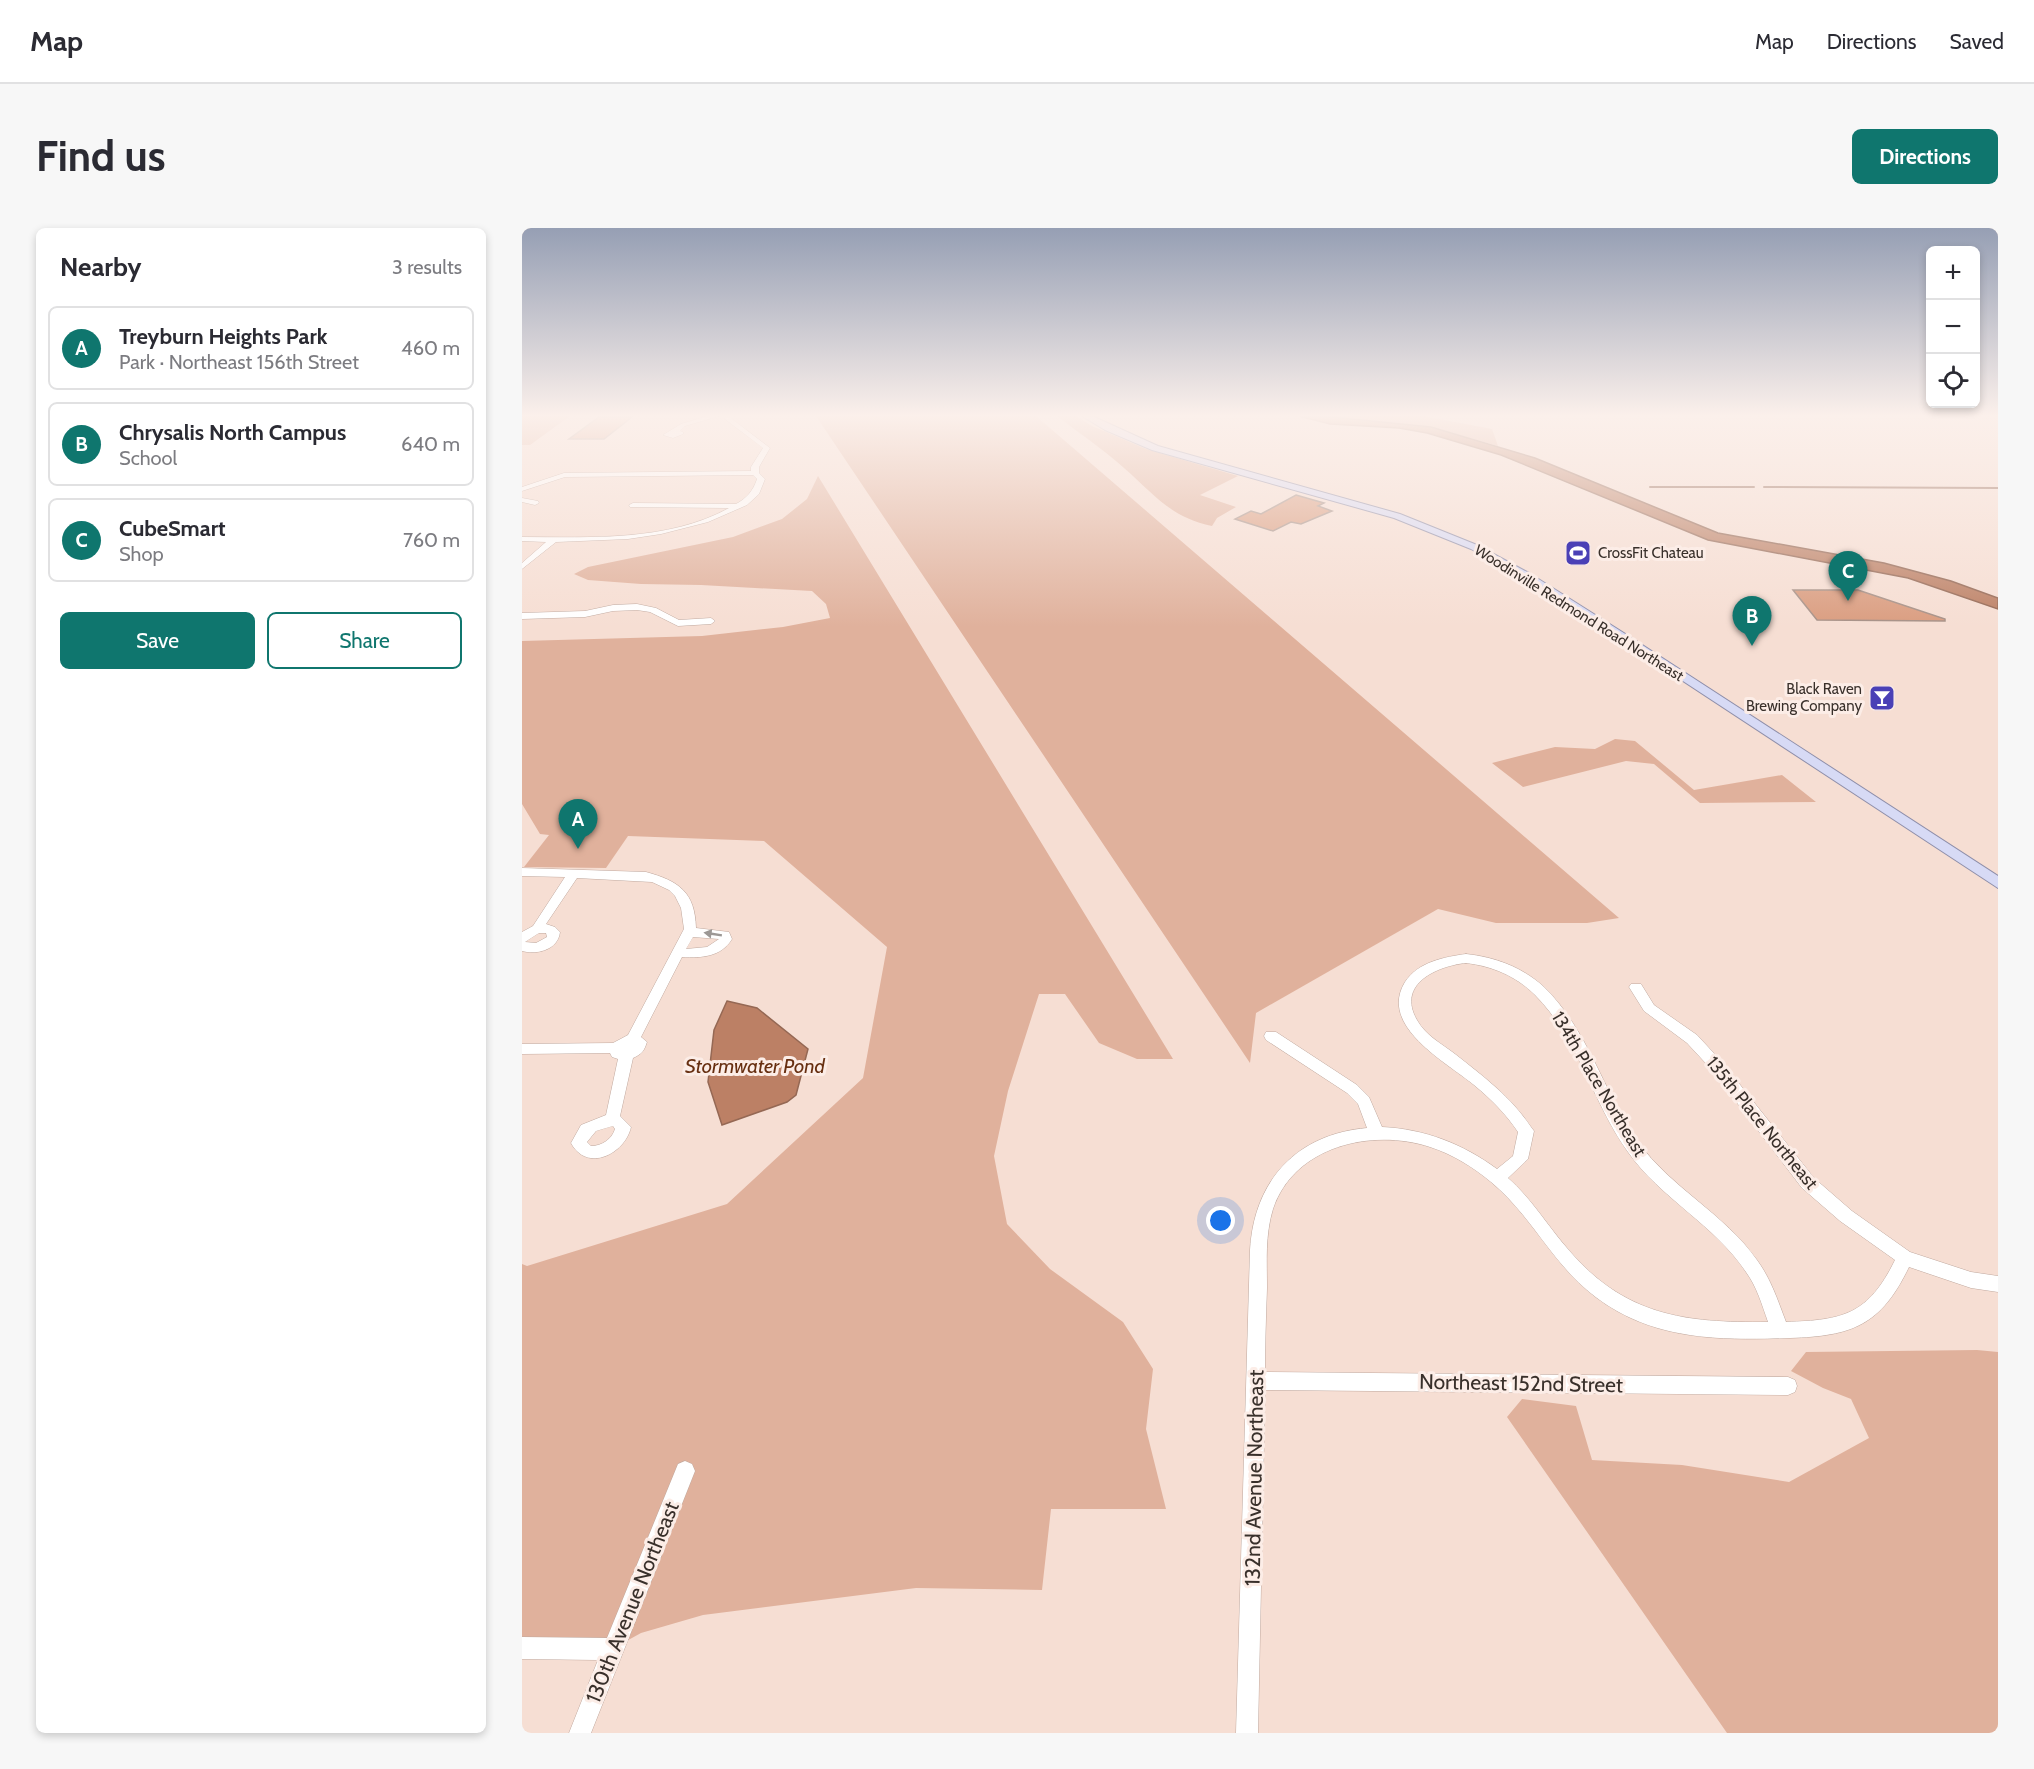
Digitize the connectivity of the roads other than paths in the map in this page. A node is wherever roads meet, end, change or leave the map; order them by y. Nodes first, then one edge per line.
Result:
1 (760, 486) edge
2 (1291, 486) edge
3 (522, 500) edge
4 (535, 503) dead end
5 (633, 505) dead end
6 (740, 506) junction
7 (522, 539) edge
8 (554, 539) junction
9 (522, 567) edge
10 (522, 616) edge
11 (711, 621) dead end
12 (522, 872) edge
13 (574, 873) junction
14 (1998, 883) edge
15 (540, 929) junction
16 (688, 932) junction
17 (522, 939) edge
18 (522, 946) edge
19 (678, 953) junction
20 (1636, 987) dead end
21 (1271, 1036) dead end
22 (522, 1049) edge
23 (621, 1052) junction
24 (611, 1120) dead end
25 (1377, 1133) junction
26 (1497, 1178) junction
27 (1905, 1258) junction
28 (1998, 1284) edge
29 (1780, 1330) junction
30 (1255, 1381) junction
31 (1788, 1386) dead end
32 (685, 1471) dead end
33 (522, 1648) edge
34 (612, 1649) junction
35 (580, 1733) edge
36 (1247, 1733) edge

1 - 6 street
2 - 14 main road, Woodinville Redmond Road Northeast
3 - 4 street
5 - 6 street
6 - 8 street
7 - 8 street
8 - 9 street
10 - 11 street
12 - 13 street
13 - 15 street
13 - 16 street
15 - 17 street
15 - 18 street
16 - 19 street
19 -> 16 street
19 - 23 street
20 - 27 street, 135th Place Northeast
21 - 25 street
22 - 23 street
23 - 24 street
25 - 26 street, 132nd Avenue Northeast
25 - 30 street, 132nd Avenue Northeast
26 - 29 street, 132nd Avenue Northeast
26 - 29 street, 134th Place Northeast
27 - 28 street, 135th Place Northeast
27 - 29 street, 132nd Avenue Northeast
30 - 31 street, Northeast 152nd Street
30 - 36 street, 132nd Avenue Northeast
32 - 34 street, 130th Avenue Northeast
33 - 34 street
34 - 35 street, 130th Avenue Northeast

